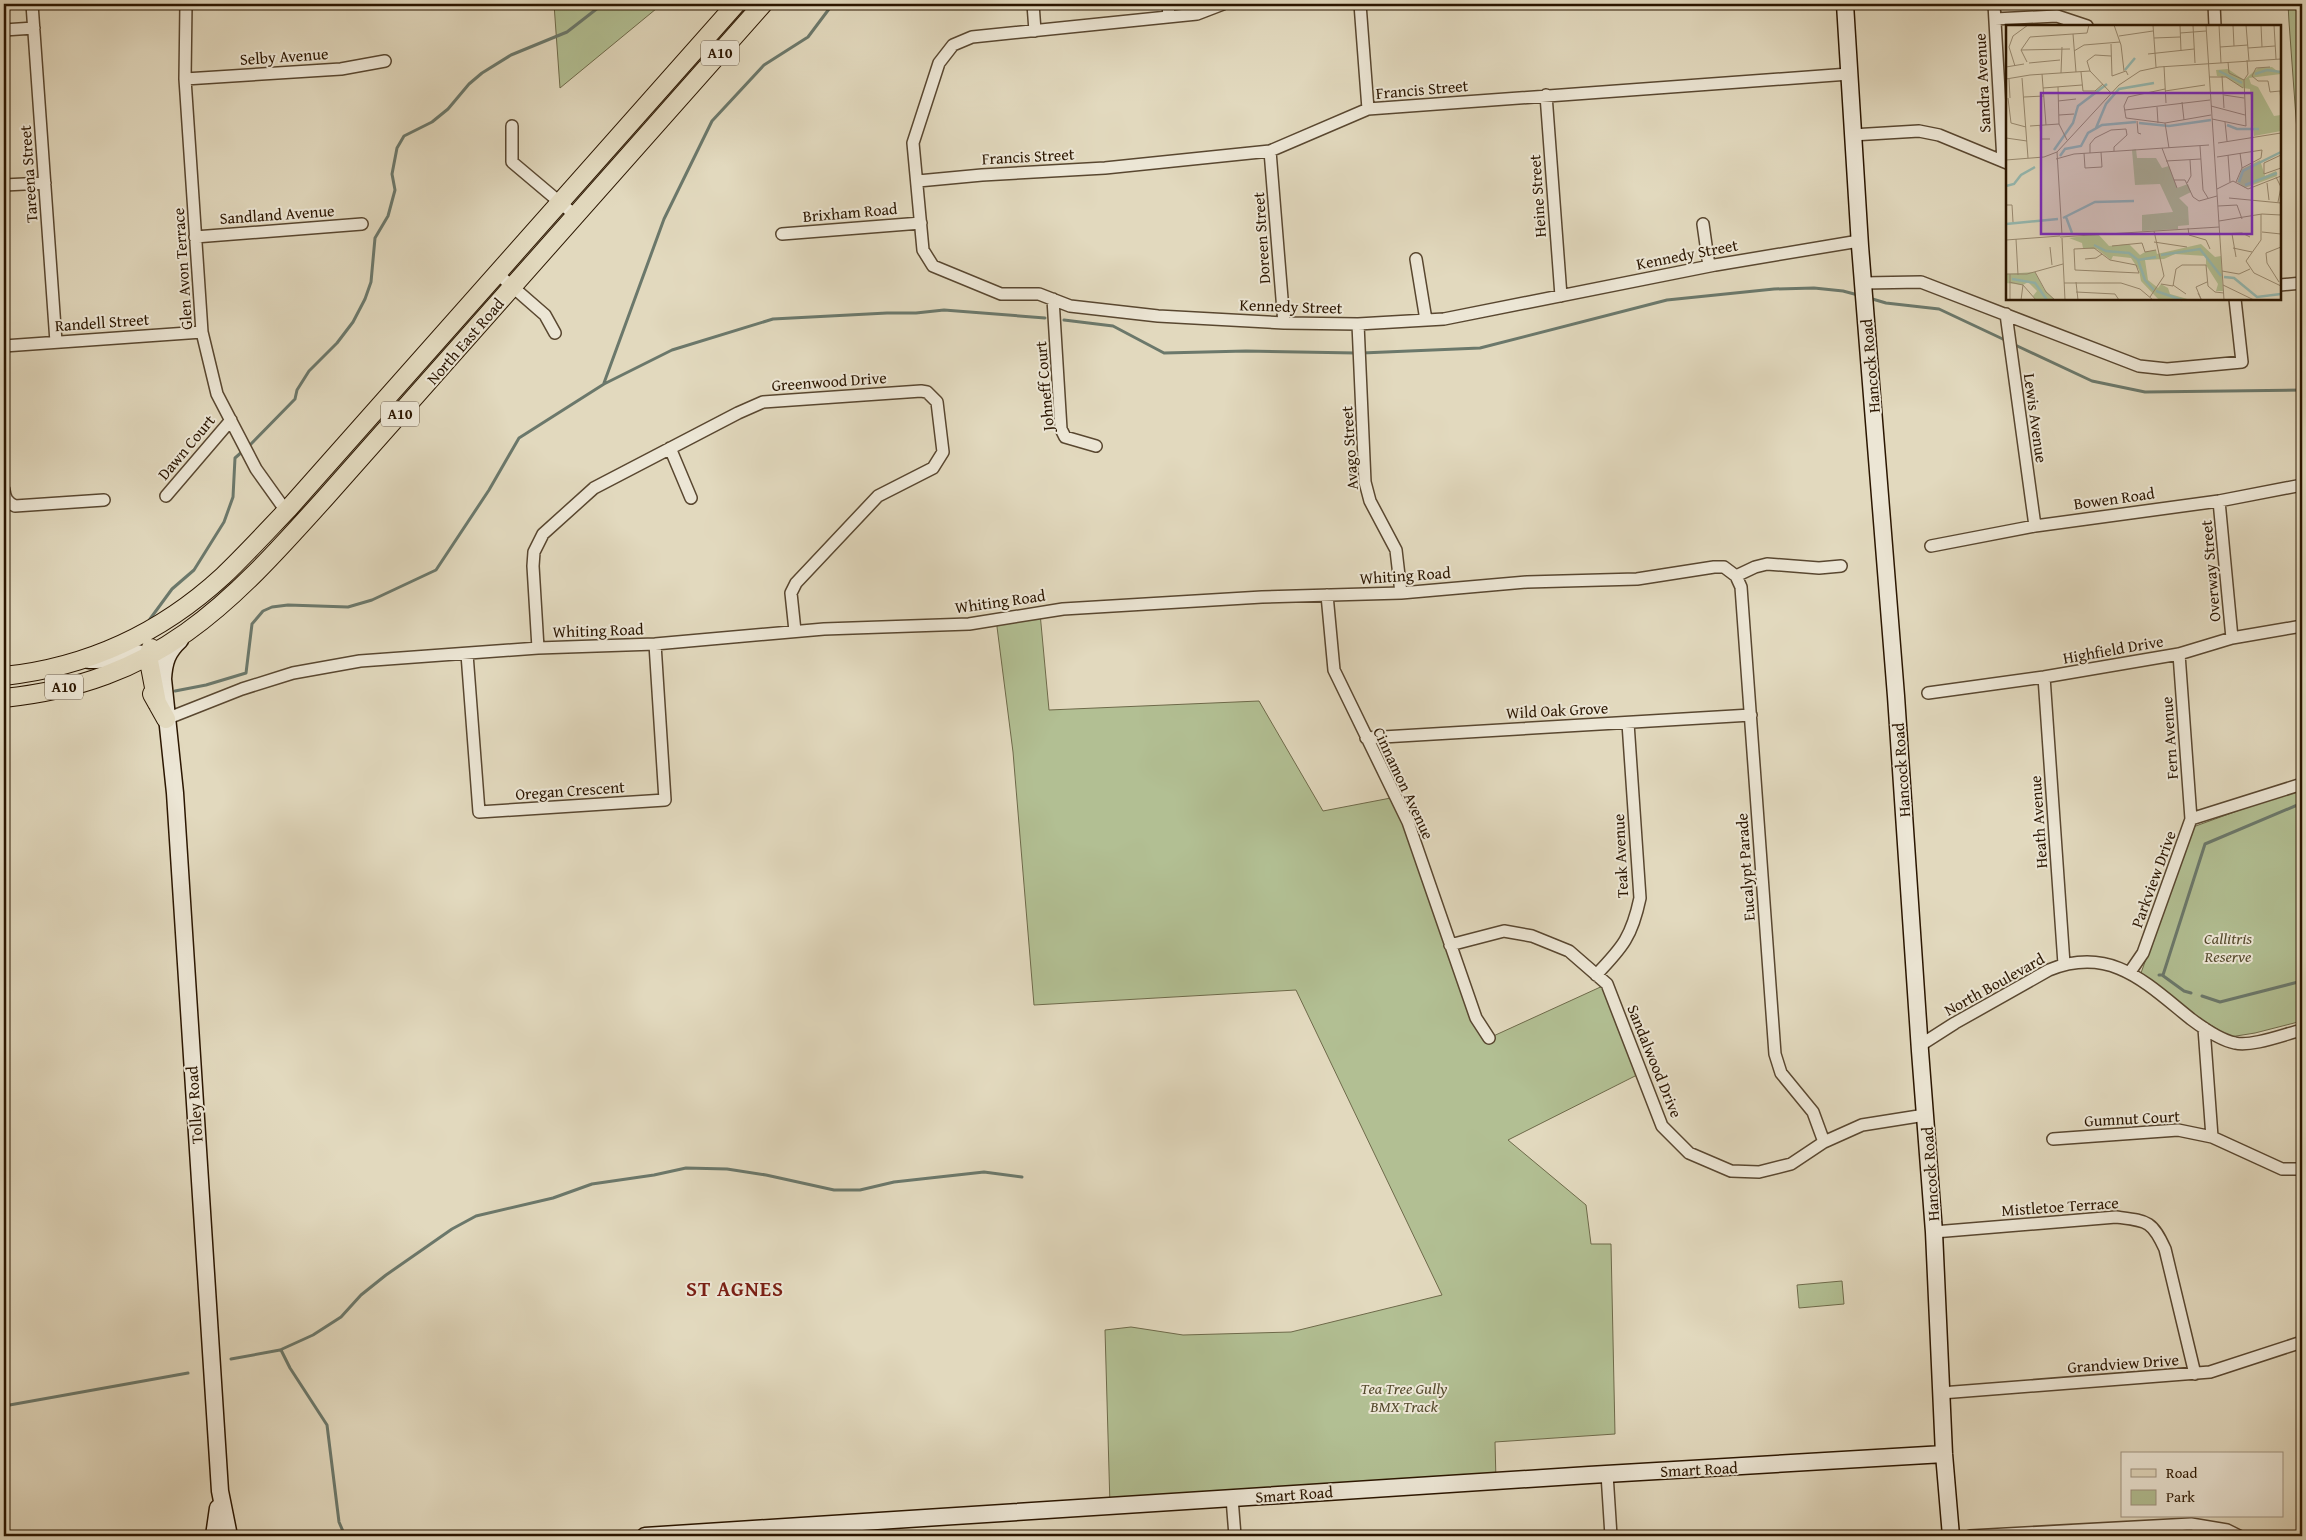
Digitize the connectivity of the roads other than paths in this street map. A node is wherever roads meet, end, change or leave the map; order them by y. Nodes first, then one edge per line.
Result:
1 (32, 4) edge
2 (186, 4) edge
3 (736, 4) edge
4 (763, 4) edge
5 (1033, 4) edge
6 (1168, 4) edge
7 (1223, 4) edge
8 (1360, 4) edge
9 (1845, 4) edge
10 (1994, 4) edge
11 (2214, 4) edge
12 (1169, 17) junction
13 (1995, 19) junction
14 (2084, 25) edge
15 (2216, 25) edge
16 (34, 28) junction
17 (4, 30) edge
18 (1035, 31) junction
19 (385, 61) dead end
20 (1849, 74) junction
21 (185, 79) junction
22 (1546, 95) junction
23 (1368, 109) junction
24 (512, 126) dead end
25 (1852, 135) junction
26 (1270, 151) junction
27 (2005, 162) edge
28 (918, 181) junction
29 (45, 183) junction
30 (4, 185) edge
31 (560, 204) junction
32 (576, 216) junction
33 (921, 223) junction
34 (362, 224) dead end
35 (1703, 224) dead end
36 (782, 234) dead end
37 (195, 237) junction
38 (1859, 241) junction
39 (1416, 259) dead end
40 (1709, 266) junction
41 (498, 274) junction
42 (2302, 283) edge
43 (513, 285) junction
44 (2281, 285) edge
45 (1865, 292) junction
46 (1561, 296) junction
47 (1053, 299) junction
48 (2235, 300) edge
49 (2006, 314) junction
50 (1426, 320) junction
51 (1284, 323) junction
52 (1358, 324) junction
53 (202, 332) junction
54 (555, 333) dead end
55 (56, 342) junction
56 (4, 346) edge
57 (230, 420) junction
58 (1096, 446) dead end
59 (670, 448) junction
60 (2302, 485) edge
61 (4, 490) edge
62 (166, 496) dead end
63 (326, 497) junction
64 (691, 498) dead end
65 (104, 500) dead end
66 (2219, 501) junction
67 (286, 511) junction
68 (2035, 526) junction
69 (285, 543) junction
70 (1931, 546) dead end
71 (1841, 566) dead end
72 (1736, 576) junction
73 (1401, 593) junction
74 (1327, 595) junction
75 (165, 621) junction
76 (2302, 626) edge
77 (795, 631) junction
78 (184, 636) junction
79 (2232, 638) junction
80 (655, 644) junction
81 (538, 648) junction
82 (468, 654) junction
83 (2179, 654) junction
84 (148, 656) junction
85 (80, 661) junction
86 (123, 668) junction
87 (4, 676) edge
88 (2044, 677) junction
89 (163, 679) junction
90 (1928, 693) dead end
91 (4, 698) edge
92 (157, 703) junction
93 (1751, 715) junction
94 (166, 719) junction
95 (1628, 723) junction
96 (1366, 738) junction
97 (2302, 784) edge
98 (2191, 819) junction
99 (1450, 945) junction
100 (2064, 964) junction
101 (2130, 972) junction
102 (1596, 975) junction
103 (2204, 1028) junction
104 (2302, 1030) edge
105 (1489, 1038) dead end
106 (1919, 1046) junction
107 (1925, 1115) junction
108 (2212, 1136) junction
109 (2053, 1139) dead end
110 (1824, 1142) junction
111 (2302, 1169) edge
112 (1934, 1232) junction
113 (2302, 1342) edge
114 (2195, 1374) junction
115 (1941, 1393) junction
116 (1944, 1454) junction
117 (1607, 1474) junction
118 (220, 1491) junction
119 (1232, 1498) junction
120 (2087, 1533) edge
121 (214, 1536) edge
122 (229, 1536) edge
123 (645, 1536) edge
124 (1235, 1536) edge
125 (1611, 1536) edge
126 (1951, 1536) edge
127 (1970, 1536) edge
128 (2239, 1536) edge

1 - 16 street, Tareena Street
2 - 21 street, Glen Avon Terrace
3 - 31 main road, North East Road / A10
4 - 32 main road, North East Road / A10
5 - 18 street
6 - 12 street
7 - 12 street
8 - 23 street
9 - 20 main road, Hancock Road
10 - 13 street, Sandra Avenue
11 - 15 street
12 - 18 street
13 - 14 street
13 - 27 street, Sandra Avenue
16 - 17 street
16 - 29 street, Tareena Street
18 - 28 street, Kennedy Street
19 - 21 street, Selby Avenue
20 - 22 street, Francis Street
20 - 25 main road, Hancock Road
21 - 37 street, Glen Avon Terrace
22 - 23 street, Francis Street
22 - 46 street, Heine Street
23 - 26 street, Francis Street
24 - 31 street
25 - 27 street
25 - 38 main road, Hancock Road
26 - 28 street, Francis Street
26 - 51 street, Doreen Street
28 - 33 street, Kennedy Street
29 - 30 street
29 - 55 street, Tareena Street
31 - 32 street
31 - 41 main road, North East Road / A10
32 - 43 main road, North East Road / A10
33 - 36 street, Brixham Road
33 - 47 street, Kennedy Street
34 - 37 street, Sandland Avenue
35 - 40 street
37 - 53 street, Glen Avon Terrace
38 - 40 street, Kennedy Street
38 - 45 main road, Hancock Road
39 - 50 street
40 - 46 street, Kennedy Street
41 - 43 street
41 - 67 main road, North East Road / A10
42 - 44 street
43 - 54 street
43 - 63 main road, North East Road / A10
45 - 49 street
45 - 106 main road, Hancock Road
46 - 50 street, Kennedy Street
47 - 51 street, Kennedy Street
47 - 58 street, Johneff Court
48 - 49 street
49 - 68 street, Lewis Avenue
50 - 52 street, Kennedy Street
51 - 52 street, Kennedy Street
52 - 73 street, Avago Street
53 - 55 street, Randell Street
53 - 57 street, Glen Avon Terrace
55 - 56 street, Randell Street
57 - 62 street, Dawn Court
57 - 67 street, Glen Avon Terrace
59 - 64 street
59 - 77 street, Greenwood Drive
59 - 81 street, Greenwood Drive
60 - 66 street, Bowen Road
61 - 65 street
63 - 67 main road
63 - 69 main road, North East Road / A10
66 - 68 street, Bowen Road
66 - 79 street, Overway Street
67 - 69 main road
67 - 75 main road, North East Road / A10
68 - 70 street, Bowen Road
69 - 78 main road, North East Road / A10
71 - 72 street
72 - 73 street, Whiting Road
72 - 93 street, Eucalypt Parade
73 - 74 street, Whiting Road
74 - 77 street, Whiting Road
74 - 96 street, Cinnamon Avenue
75 - 84 main road
75 - 85 main road, North East Road / A10
76 - 79 street, Highfield Drive
77 - 80 street, Whiting Road
78 - 84 main road, North East Road / A10
78 - 89 main road
79 - 83 street, Highfield Drive
80 - 81 street, Whiting Road
80 - 82 street, Oregan Crescent
81 - 82 street, Whiting Road
82 - 94 street, Whiting Road
83 - 88 street, Highfield Drive
83 - 98 street, Fern Avenue
84 - 85 main road
84 - 86 main road, North East Road / A10
84 - 89 main road
84 - 92 main road
85 - 87 main road, North East Road / A10
86 - 91 main road, North East Road / A10
86 - 92 main road
88 - 90 street, Highfield Drive
88 - 100 street, Heath Avenue
89 - 94 main road, Tolley Road
92 - 94 main road
93 - 95 street, Wild Oak Grove
93 - 110 street, Eucalypt Parade
94 - 118 main road, Tolley Road
95 - 96 street, Wild Oak Grove
95 - 102 street, Teak Avenue
96 - 99 street, Cinnamon Avenue
97 - 98 street, Parkview Drive
98 - 101 street, Parkview Drive
99 - 102 street, Sandalwood Drive
99 - 105 street, Cinnamon Avenue
100 - 101 street, North Boulevard
100 - 106 street, North Boulevard
101 - 103 street, North Boulevard
102 - 110 street, Sandalwood Drive
103 - 104 street, North Boulevard
103 - 108 street
106 - 107 main road, Hancock Road
107 - 110 street, Sandalwood Drive
107 - 112 main road, Hancock Road
108 - 109 street, Gumnut Court
108 - 111 street, Gumnut Court
112 - 114 street, Mistletoe Terrace
112 - 115 main road, Hancock Road
113 - 114 street, Grandview Drive
114 - 115 street, Grandview Drive
115 - 116 main road, Hancock Road
116 - 117 main road, Smart Road
116 - 126 main road, Hancock Road
117 - 119 main road, Smart Road
117 - 125 street
118 - 121 main road, Tolley Road
118 - 122 main road, Tolley Road
119 - 123 main road, Smart Road
119 - 124 street
120 - 127 street
120 - 128 street

